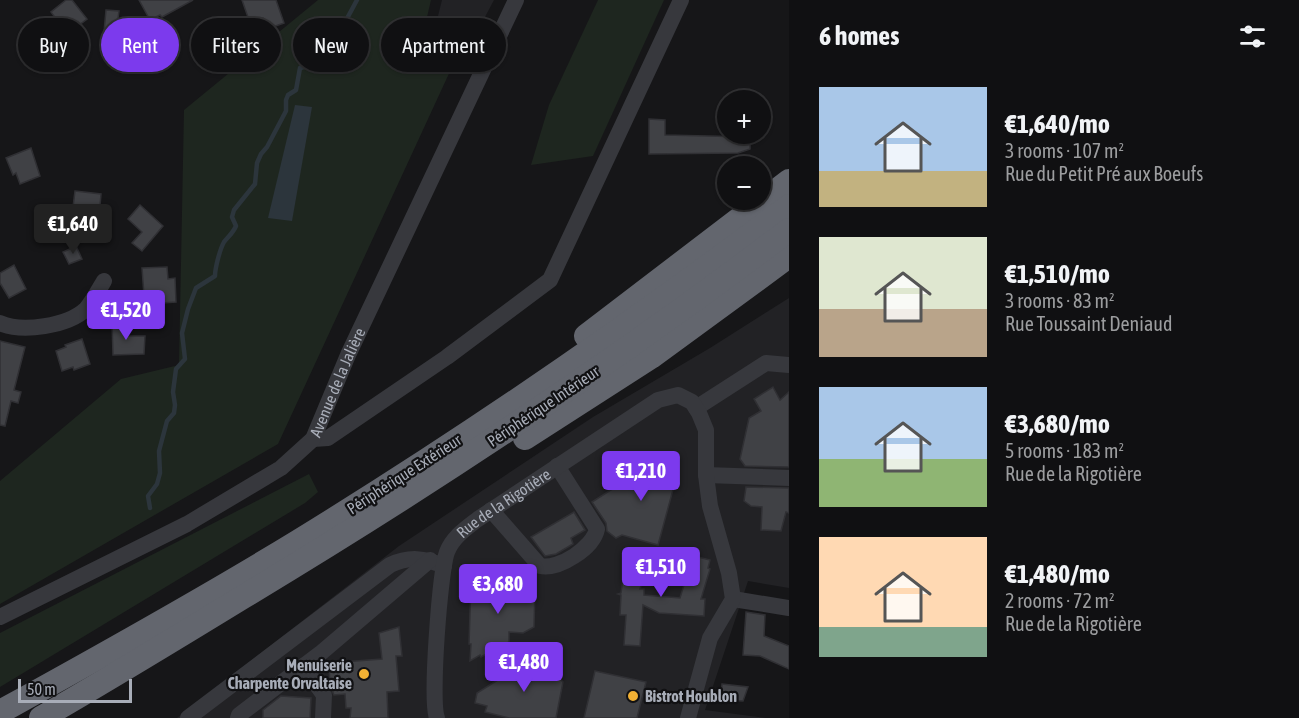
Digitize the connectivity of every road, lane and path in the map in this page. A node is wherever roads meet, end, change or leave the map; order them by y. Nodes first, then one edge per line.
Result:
1 (516, 0) edge
2 (681, 0) edge
3 (789, 181) edge
4 (789, 206) edge
5 (789, 230) edge
6 (783, 264) edge
7 (104, 281) dead end
8 (0, 322) edge
9 (789, 365) edge
10 (696, 408) junction
11 (501, 411) junction
12 (313, 439) junction
13 (557, 466) junction
14 (706, 475) junction
15 (789, 478) edge
16 (431, 481) junction
17 (491, 510) junction
18 (437, 563) junction
19 (733, 599) junction
20 (789, 608) edge
21 (0, 617) edge
22 (303, 666) junction
23 (0, 712) edge
24 (40, 718) edge
25 (188, 718) edge
26 (238, 718) edge
27 (323, 718) edge
28 (437, 718) edge
29 (688, 718) edge

1 - 12 street, Avenue de la Jalière
2 - 12 street
3 - 11 highway
4 - 11 highway, Périphérique Extérieur
5 - 16 highway, Périphérique Intérieur
6 - 16 highway
7 - 8 street
9 - 10 street
10 - 13 street, Rue de la Rigotière
10 - 14 street
11 - 23 highway, Périphérique Extérieur
12 - 21 street, Avenue de la Jalière
13 - 17 street, Rue de la Rigotière
13 - 17 street
14 - 15 street
14 - 19 street
16 - 24 highway, Périphérique Intérieur
17 - 18 street, Rue de la Rigotière
18 - 22 street
18 - 25 street
18 - 28 street, Rue de la Rigotière
19 - 20 street
19 - 29 street
22 - 26 street
22 - 27 street

